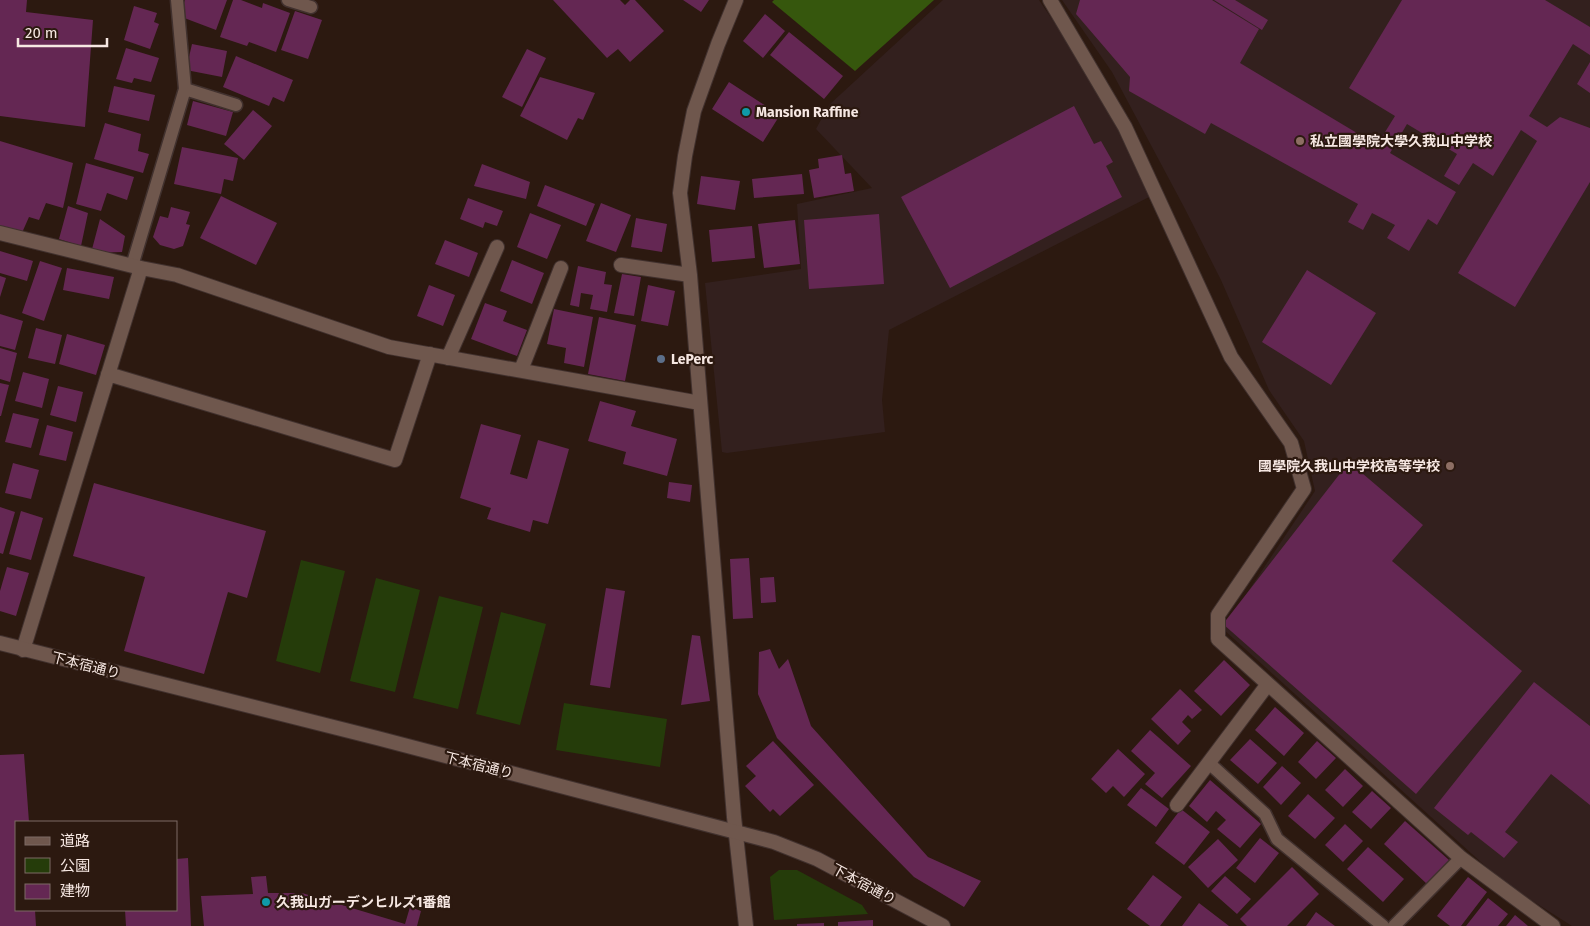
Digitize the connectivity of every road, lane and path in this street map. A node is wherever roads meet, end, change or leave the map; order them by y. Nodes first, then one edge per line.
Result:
1 (177, 0) edge
2 (288, 0) edge
3 (736, 0) edge
4 (1050, 0) edge
5 (312, 7) dead end
6 (185, 89) junction
7 (236, 105) dead end
8 (0, 233) edge
9 (497, 247) dead end
10 (622, 265) dead end
11 (136, 267) junction
12 (561, 268) dead end
13 (690, 275) junction
14 (430, 354) junction
15 (448, 358) junction
16 (521, 370) junction
17 (108, 374) junction
18 (700, 403) junction
19 (0, 644) edge
20 (23, 650) junction
21 (1268, 684) junction
22 (1209, 763) junction
23 (1177, 805) dead end
24 (735, 831) junction
25 (1460, 858) junction
26 (746, 926) edge
27 (943, 926) edge
28 (1383, 926) edge
29 (1394, 926) edge
30 (1554, 926) edge

1 - 6 lane
2 - 5 lane
3 - 13 street
4 - 21 street
6 - 7 lane
6 - 11 lane
8 - 11 street
9 - 15 street
10 - 13 street
11 - 14 street
11 - 17 street
12 - 16 street
13 - 18 street
14 - 15 street
14 - 17 street
15 - 16 street
16 - 18 street
17 - 20 street
18 - 24 street
19 - 20 street, 下本宿通り
20 - 24 street, 下本宿通り
21 - 22 street
21 - 25 street
22 - 23 street
22 - 28 lane
24 - 26 street
24 - 27 street, 下本宿通り
25 - 29 lane
25 - 30 street

